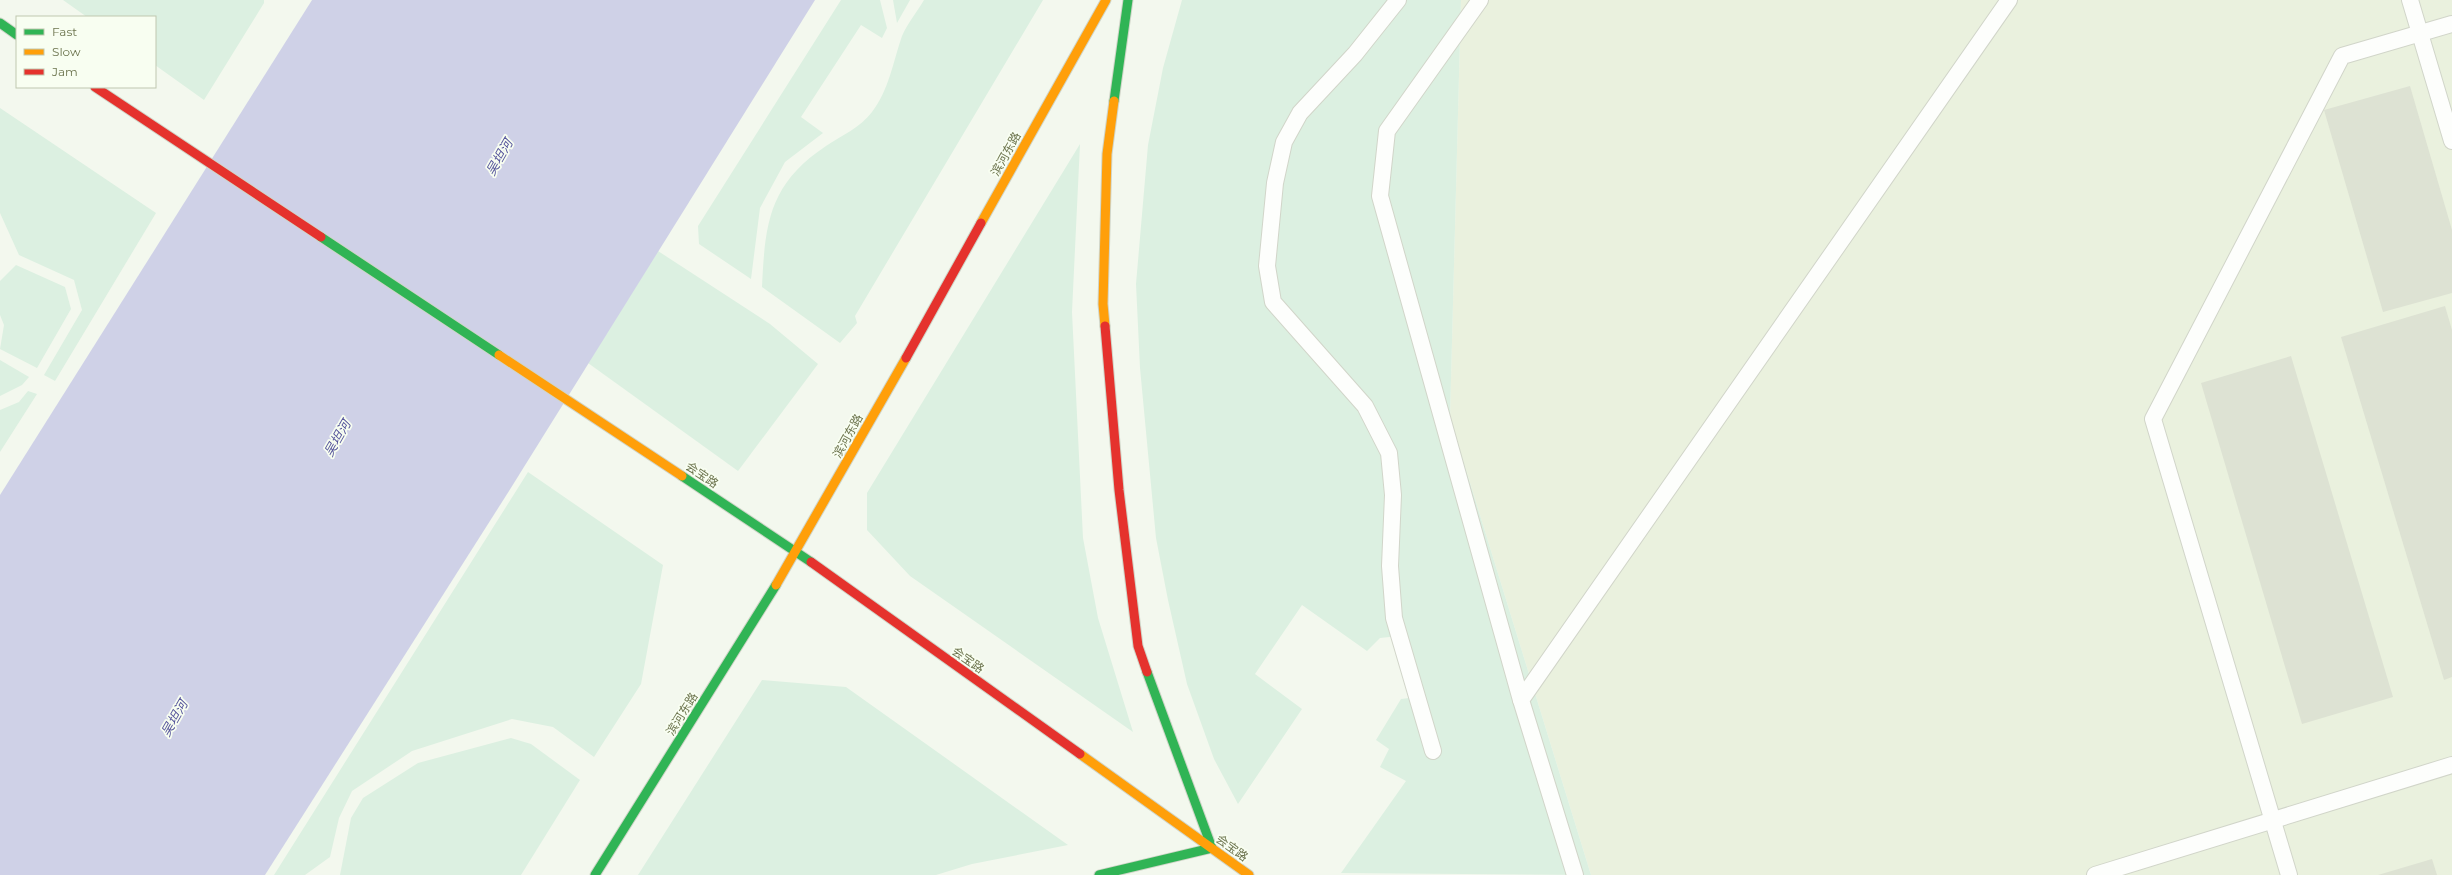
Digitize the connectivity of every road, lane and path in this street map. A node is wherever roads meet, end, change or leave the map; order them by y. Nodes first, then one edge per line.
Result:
1 (1106, 0) edge
2 (1128, 0) edge
3 (1398, 0) edge
4 (1480, 0) edge
5 (2009, 0) edge
6 (2410, 0) edge
7 (0, 23) edge
8 (2452, 24) edge
9 (14, 33) edge
10 (2420, 34) junction
11 (97, 88) edge
12 (2452, 141) edge
13 (797, 552) junction
14 (1521, 700) junction
15 (1432, 751) dead end
16 (2452, 765) edge
17 (2273, 820) junction
18 (1212, 848) junction
19 (595, 875) edge
20 (1099, 875) edge
21 (1249, 875) edge
22 (1575, 875) edge
23 (2095, 875) edge
24 (2290, 875) edge

1 - 13 main road, 滨河东路
2 - 18 main road
3 - 15 lane
4 - 14 lane
5 - 14 lane
6 - 10 lane
7 - 9 main road
8 - 10 lane
10 - 12 lane
10 - 17 lane
11 - 13 main road, 会宝路
13 - 18 main road, 会宝路
13 - 19 main road, 滨河东路
14 - 22 lane
16 - 17 lane
17 - 23 lane
17 - 24 lane
18 - 20 main road
18 - 21 main road, 会宝路

